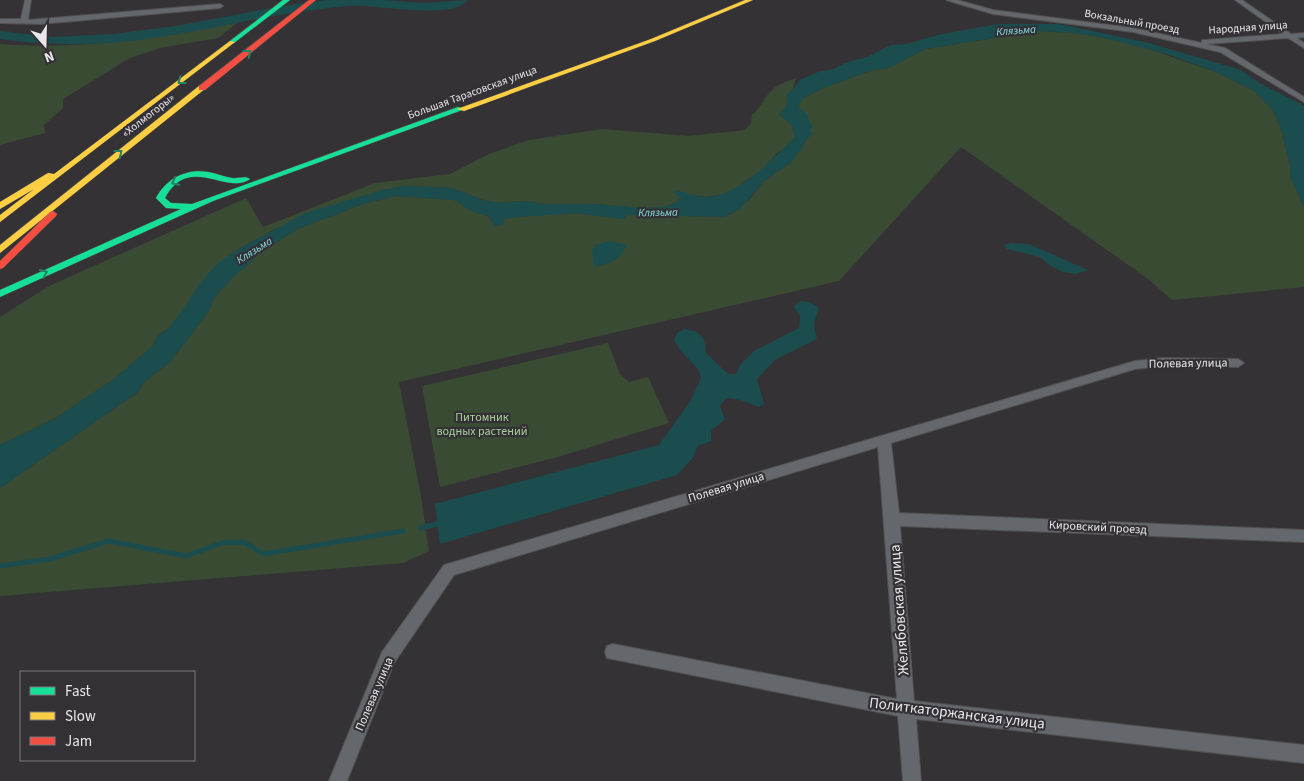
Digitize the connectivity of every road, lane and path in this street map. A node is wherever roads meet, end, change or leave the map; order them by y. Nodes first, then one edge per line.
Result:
1 (28, 0) edge
2 (287, 0) edge
3 (312, 0) edge
4 (737, 0) edge
5 (750, 0) edge
6 (950, 0) edge
7 (1238, 0) edge
8 (220, 6) dead end
9 (0, 21) edge
10 (24, 22) junction
11 (1304, 35) edge
12 (1287, 36) junction
13 (1193, 43) junction
14 (1304, 46) edge
15 (1304, 100) edge
16 (82, 157) junction
17 (94, 173) junction
18 (221, 180) junction
19 (206, 201) junction
20 (0, 206) edge
21 (0, 220) edge
22 (0, 250) edge
23 (0, 266) edge
24 (0, 294) edge
25 (1238, 363) dead end
26 (884, 439) junction
27 (892, 519) junction
28 (1304, 536) edge
29 (613, 652) dead end
30 (906, 709) junction
31 (1304, 754) edge
32 (338, 781) edge
33 (912, 781) edge

1 - 10 street
2 -> 16 main road, «Холмогоры»
17 -> 3 main road, «Холмогоры»
4 - 18 main road, Большая Тарасовская улица
5 - 19 main road, Большая Тарасовская улица
6 - 13 street, Вокзальный проезд
7 - 12 street
8 - 10 street
9 - 10 street
11 - 12 street, Народная улица
12 - 13 street, Народная улица
12 - 14 street
13 - 15 street, Вокзальный проезд
16 - 20 main road
16 - 21 main road, «Холмогоры»
17 - 22 main road, «Холмогоры»
17 - 23 main road
18 - 19 main road
18 -> 19 main road, Большая Тарасовская улица
24 -> 19 main road
25 - 26 street, Полевая улица
26 - 27 street, Желябовская улица
26 - 32 street, Полевая улица
27 - 28 street, Кировский проезд
27 - 30 street, Желябовская улица
29 - 30 street, Политкаторжанская улица
30 - 31 street, Политкаторжанская улица
30 - 33 street, Желябовская улица

